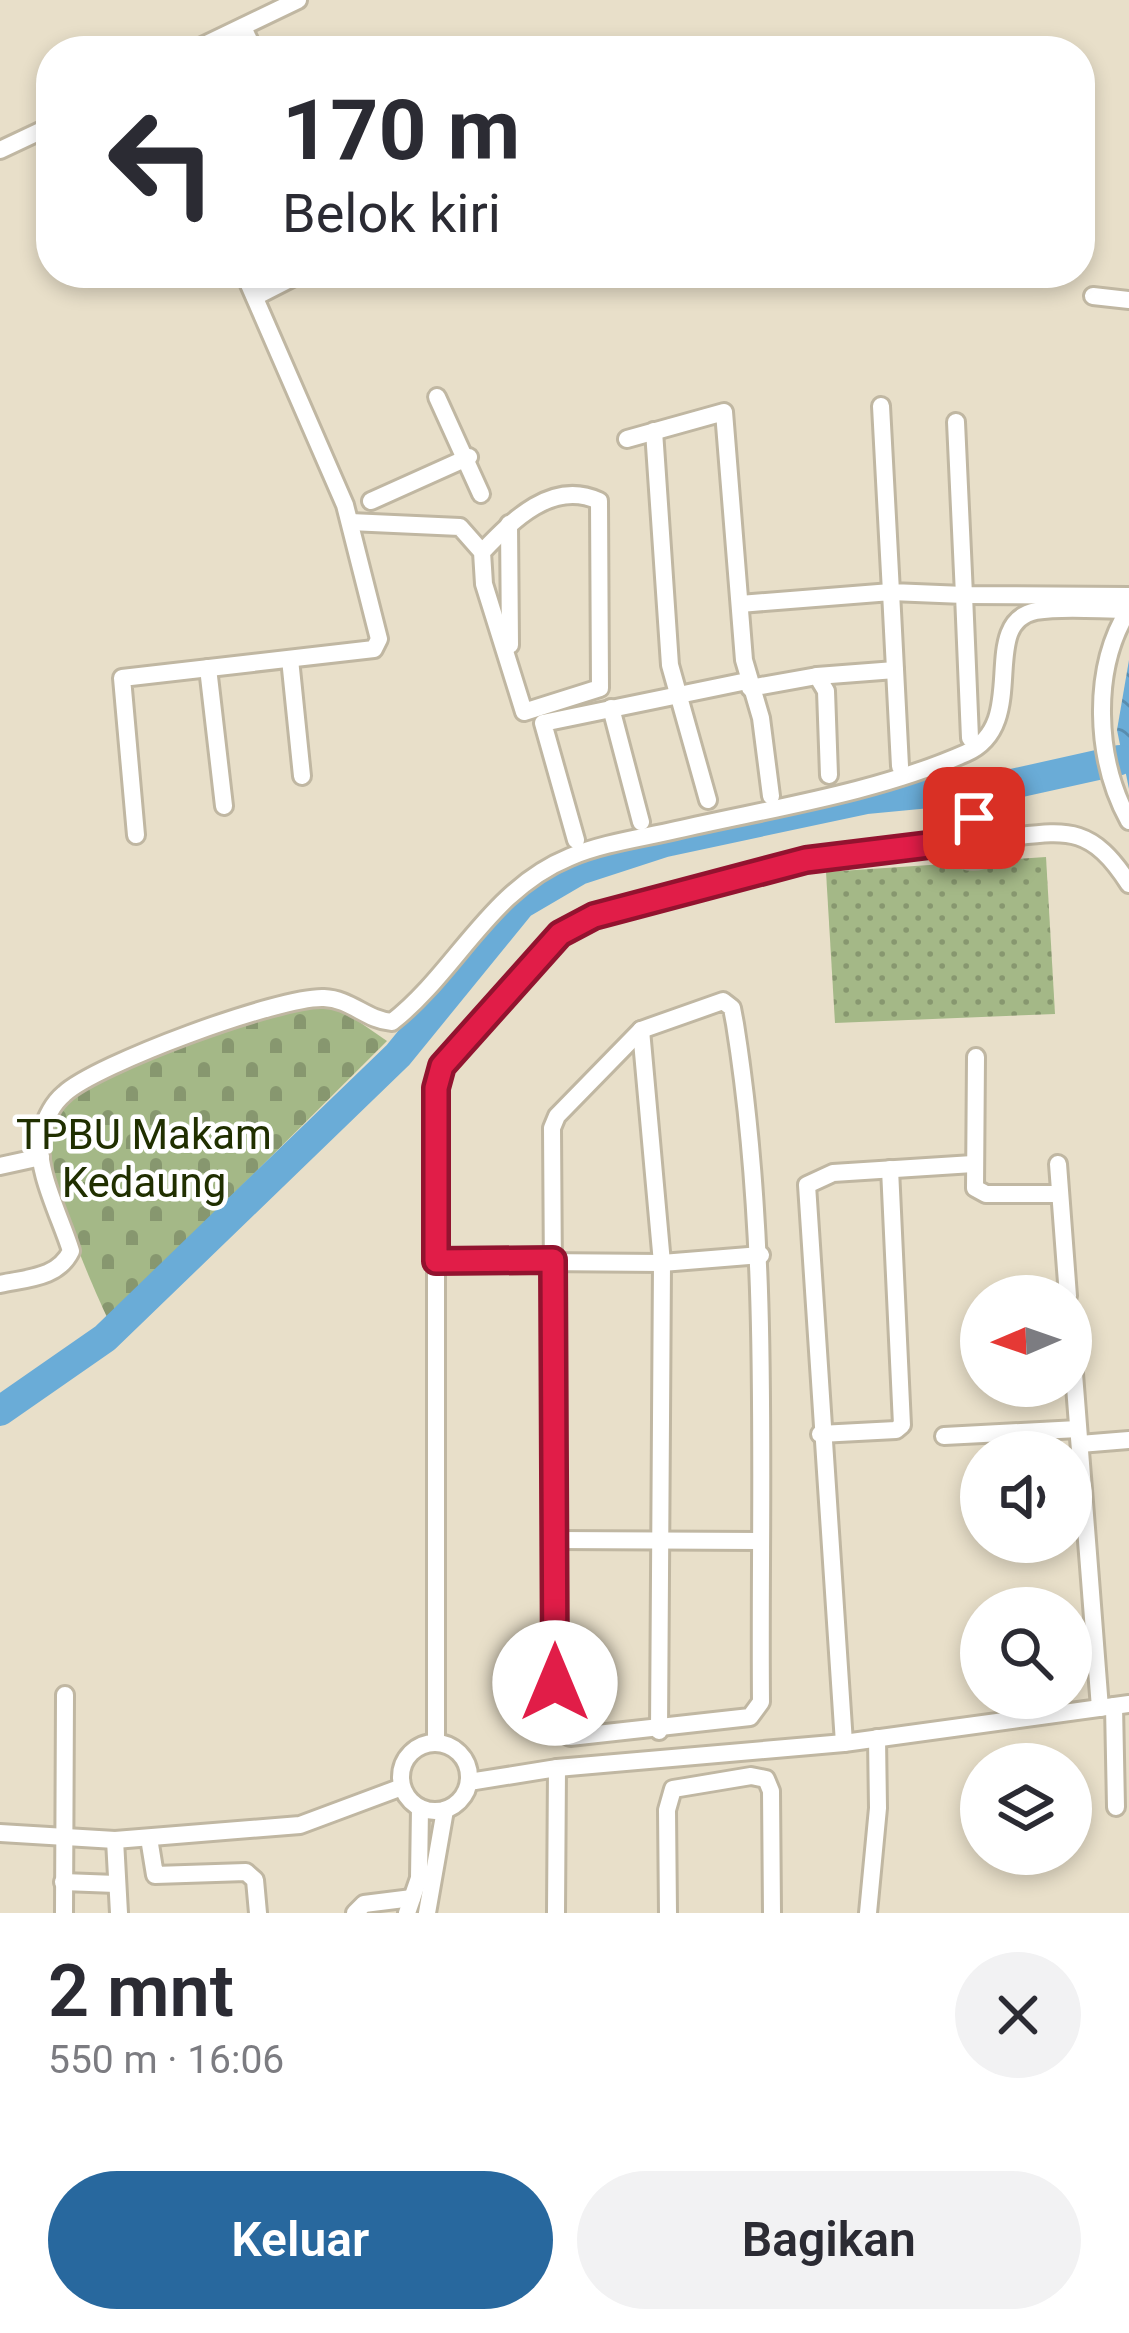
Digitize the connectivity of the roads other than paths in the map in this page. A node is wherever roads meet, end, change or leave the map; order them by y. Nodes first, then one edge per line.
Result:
1 (298, 0) edge
2 (243, 27) junction
3 (224, 36) edge
4 (247, 36) edge
5 (36, 133) edge
6 (0, 150) edge
7 (251, 288) edge
8 (273, 288) edge
9 (1094, 296) dead end
10 (255, 297) junction
11 (1129, 300) edge
12 (437, 397) dead end
13 (881, 406) dead end
14 (956, 422) dead end
15 (654, 431) junction
16 (627, 439) dead end
17 (469, 457) junction
18 (405, 486) junction
19 (481, 494) dead end
20 (371, 501) dead end
21 (350, 522) junction
22 (404, 522) junction
23 (509, 524) junction
24 (478, 548) junction
25 (892, 592) junction
26 (964, 595) junction
27 (740, 604) junction
28 (1128, 605) edge
29 (290, 659) junction
30 (510, 664) junction
31 (208, 668) junction
32 (895, 670) junction
33 (817, 676) junction
34 (748, 685) junction
35 (681, 696) junction
36 (611, 708) junction
37 (970, 737) dead end
38 (900, 766) dead end
39 (302, 776) dead end
40 (829, 776) dead end
41 (771, 796) dead end
42 (708, 800) dead end
43 (224, 806) dead end
44 (1129, 820) edge
45 (641, 822) dead end
46 (136, 835) dead end
47 (994, 839) junction
48 (576, 840) dead end
49 (953, 842) junction
50 (1129, 884) edge
51 (640, 1030) junction
52 (976, 1057) dead end
53 (41, 1156) junction
54 (973, 1164) junction
55 (1058, 1164) dead end
56 (0, 1166) edge
57 (890, 1169) junction
58 (1060, 1194) junction
59 (761, 1255) junction
60 (553, 1260) junction
61 (436, 1261) junction
62 (662, 1263) junction
63 (1066, 1275) edge
64 (0, 1284) edge
65 (820, 1434) junction
66 (944, 1436) dead end
67 (960, 1436) edge
68 (1092, 1438) edge
69 (1129, 1440) edge
70 (1092, 1537) edge
71 (555, 1540) junction
72 (760, 1541) junction
73 (657, 1542) junction
74 (64, 1695) dead end
75 (1114, 1706) edge
76 (659, 1731) junction
77 (877, 1738) junction
78 (436, 1742) junction
79 (844, 1743) junction
80 (557, 1768) junction
81 (469, 1782) junction
82 (402, 1787) junction
83 (1116, 1807) dead end
84 (420, 1808) junction
85 (445, 1810) junction
86 (0, 1833) edge
87 (67, 1838) junction
88 (149, 1838) junction
89 (115, 1840) junction
90 (63, 1882) junction
91 (116, 1884) junction
92 (409, 1906) edge
93 (64, 1913) edge
94 (119, 1913) edge
95 (258, 1913) edge
96 (355, 1913) edge
97 (427, 1913) edge
98 (556, 1913) edge
99 (668, 1913) edge
100 (772, 1913) edge
101 (868, 1913) edge

1 - 2 street
2 - 3 street
2 - 4 street
5 - 6 street
7 - 10 street
8 - 10 street
9 - 11 street
10 - 21 street
12 - 17 street
13 - 25 street
14 - 26 street
15 - 16 street
15 - 27 street
15 - 35 street
17 - 18 street
17 - 19 street
18 - 20 street
18 - 22 street
21 - 22 street
21 - 29 street
22 - 24 street
23 - 24 street
23 - 30 street
23 - 30 street
24 - 30 street
25 - 26 street
25 - 27 street
25 - 32 street
26 - 28 street
26 - 37 street
27 - 34 street
28 - 44 street
28 - 53 street
29 - 31 street
29 - 39 street
31 - 43 street
31 - 46 street
32 - 33 street
32 - 38 street
33 - 34 street
33 - 40 street
34 - 35 street
34 - 41 street
35 - 36 street
35 - 42 street
36 - 45 street
36 - 48 street
47 - 49 street
47 - 49 street
47 - 50 street
49 - 61 street
51 - 59 street
51 - 60 street
51 - 62 street
52 - 54 street
53 - 56 street
53 - 64 street
54 - 57 street
54 - 58 street
55 - 58 street
57 - 65 street
57 - 65 street
58 - 63 street
59 - 62 street
59 - 72 street
60 - 61 street
60 - 62 street
60 - 71 street
61 - 78 street
62 - 73 street
65 - 79 street
66 - 67 street
68 - 69 street
70 - 75 street
71 - 73 street
71 - 76 street
72 - 73 street
72 - 76 street
73 - 76 street
74 - 87 street
75 - 77 street
75 - 83 street
77 - 79 street
77 - 101 street
78 - 81 street
78 - 82 street
79 - 80 street
80 - 81 street
80 - 98 street
81 - 85 street
82 - 84 street
82 - 88 street
84 - 85 street
84 - 92 street
85 - 97 street
86 - 87 street
87 - 89 street
87 - 90 street
88 - 89 street
88 - 95 street
89 - 91 street
90 - 91 street
90 - 93 street
91 - 94 street
92 - 96 street
99 - 100 street

